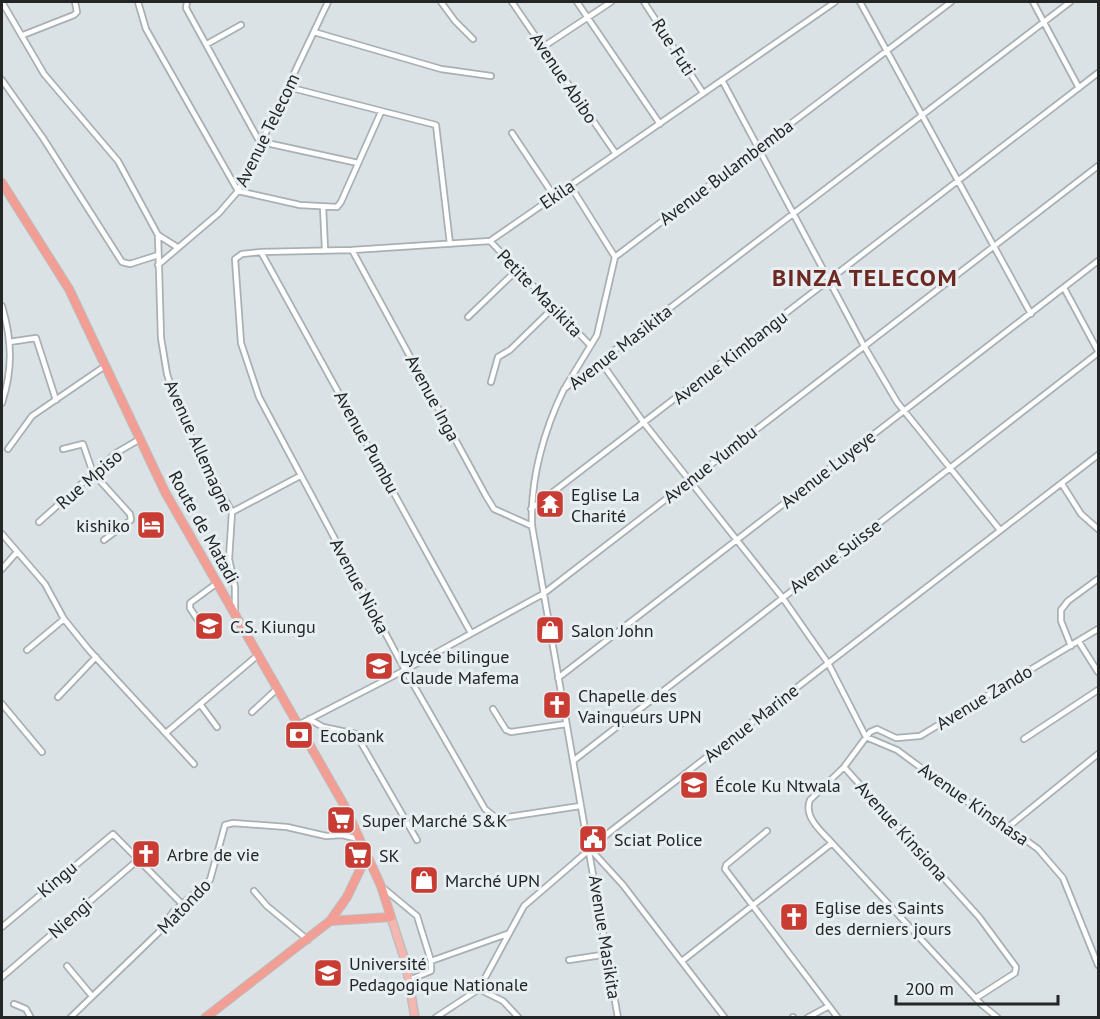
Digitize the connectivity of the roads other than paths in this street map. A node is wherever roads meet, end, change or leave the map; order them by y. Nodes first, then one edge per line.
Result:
1 (2, 2) edge
2 (75, 2) edge
3 (138, 2) edge
4 (187, 2) edge
5 (328, 2) edge
6 (441, 2) edge
7 (512, 2) edge
8 (577, 2) edge
9 (611, 2) edge
10 (644, 2) edge
11 (835, 2) edge
12 (860, 2) edge
13 (951, 2) edge
14 (1033, 2) edge
15 (1070, 2) edge
16 (588, 16) junction
17 (1044, 23) junction
18 (241, 25) dead end
19 (314, 32) junction
20 (23, 35) junction
21 (473, 39) dead end
22 (207, 44) junction
23 (543, 47) junction
24 (887, 48) junction
25 (1098, 73) edge
26 (491, 76) dead end
27 (2, 80) edge
28 (722, 80) junction
29 (288, 87) junction
30 (1079, 88) junction
31 (703, 93) junction
32 (381, 112) junction
33 (922, 114) junction
34 (660, 124) junction
35 (512, 133) dead end
36 (262, 142) junction
37 (758, 146) junction
38 (616, 154) junction
39 (358, 163) junction
40 (1098, 166) edge
41 (960, 181) junction
42 (2, 183) edge
43 (570, 185) junction
44 (238, 191) junction
45 (554, 196) junction
46 (323, 207) junction
47 (794, 212) junction
48 (158, 235) junction
49 (490, 241) junction
50 (450, 244) junction
51 (996, 246) junction
52 (177, 247) junction
53 (325, 249) junction
54 (352, 250) junction
55 (261, 252) junction
56 (158, 255) junction
57 (615, 257) junction
58 (1098, 261) edge
59 (158, 266) junction
60 (517, 270) junction
61 (830, 280) junction
62 (1064, 288) junction
63 (2, 306) edge
64 (553, 308) junction
65 (1031, 314) junction
66 (468, 317) dead end
67 (9, 342) junction
68 (590, 345) junction
69 (864, 346) junction
70 (1098, 352) edge
71 (601, 362) junction
72 (105, 366) junction
73 (491, 382) dead end
74 (564, 389) junction
75 (57, 400) junction
76 (2, 403) edge
77 (904, 409) junction
78 (644, 423) junction
79 (140, 440) junction
80 (9, 449) dead end
81 (63, 449) dead end
82 (1098, 455) edge
83 (950, 466) junction
84 (93, 473) junction
85 (300, 476) junction
86 (689, 480) junction
87 (1062, 484) junction
88 (531, 509) junction
89 (232, 512) junction
90 (39, 522) dead end
91 (532, 526) junction
92 (1098, 528) edge
93 (1000, 530) junction
94 (2, 534) edge
95 (104, 540) dead end
96 (736, 541) junction
97 (17, 552) junction
98 (2, 568) edge
99 (1098, 579) edge
100 (217, 583) junction
101 (543, 594) junction
102 (782, 597) junction
103 (235, 614) junction
104 (64, 619) junction
105 (201, 625) dead end
106 (1098, 629) edge
107 (471, 633) junction
108 (1079, 642) junction
109 (1071, 646) junction
110 (27, 650) dead end
111 (258, 655) junction
112 (96, 657) junction
113 (828, 663) junction
114 (405, 670) junction
115 (1098, 672) edge
116 (558, 678) junction
117 (278, 688) junction
118 (1098, 690) edge
119 (58, 697) dead end
120 (2, 704) edge
121 (200, 704) junction
122 (494, 710) dead end
123 (252, 712) dead end
124 (309, 719) junction
125 (566, 724) junction
126 (298, 725) junction
127 (217, 727) dead end
128 (167, 732) junction
129 (866, 737) junction
130 (1024, 739) dead end
131 (42, 752) dead end
132 (1098, 754) edge
133 (573, 760) junction
134 (194, 764) dead end
135 (844, 767) junction
136 (580, 806) junction
137 (1007, 828) junction
138 (767, 831) dead end
139 (360, 839) junction
140 (417, 840) dead end
141 (832, 843) junction
142 (590, 849) junction
143 (367, 855) junction
144 (139, 859) junction
145 (381, 886) junction
146 (254, 891) dead end
147 (182, 904) junction
148 (754, 905) junction
149 (392, 917) junction
150 (330, 921) junction
151 (2, 927) edge
152 (507, 934) junction
153 (308, 940) junction
154 (608, 954) junction
155 (569, 960) dead end
156 (431, 961) junction
157 (682, 961) junction
158 (1098, 965) edge
159 (67, 966) dead end
160 (2, 977) edge
161 (409, 980) junction
162 (478, 990) junction
163 (92, 996) junction
164 (976, 998) junction
165 (14, 1004) dead end
166 (830, 1006) junction
167 (990, 1011) junction
168 (31, 1017) edge
169 (70, 1017) edge
170 (205, 1017) edge
171 (415, 1017) edge
172 (435, 1017) edge
173 (519, 1017) edge
174 (618, 1017) edge
175 (725, 1017) edge
176 (807, 1017) edge
177 (838, 1017) edge
178 (984, 1017) edge
179 (998, 1017) edge

1 - 20 street, Avenue Allemagne
2 - 20 street
3 - 44 street
4 - 22 street
5 - 19 street, Avenue Telecom
6 - 21 street
7 - 23 street, Avenue Abibo
8 - 16 street
9 - 16 street
10 - 31 street, Rue Futi
11 - 28 street, Ekila
12 - 24 street
13 - 24 street, Avenue Bulambemba
14 - 17 street
15 - 17 street, Avenue Masikita
16 - 23 street
16 - 34 street
17 - 30 street
17 - 33 street, Avenue Masikita
18 - 22 street
19 - 26 street
19 - 29 street, Avenue Telecom
20 - 48 street, Avenue Allemagne
22 - 36 street
23 - 38 street, Avenue Abibo
24 - 33 street
24 - 37 street, Avenue Bulambemba
25 - 30 street, Avenue Kimbangu
27 - 56 street
28 - 31 street, Ekila
28 - 37 street
29 - 32 street
29 - 36 street, Avenue Telecom
30 - 41 street, Avenue Kimbangu
31 - 34 street, Ekila
32 - 39 street
32 - 50 street
33 - 41 street
33 - 47 street, Avenue Masikita
34 - 38 street, Ekila
35 - 45 street
36 - 39 street
36 - 44 street, Avenue Telecom
37 - 47 street
37 - 57 street, Avenue Bulambemba
38 - 43 street, Ekila
39 - 46 street
40 - 51 street, Avenue Yumbu
41 - 51 street
41 - 61 street, Avenue Kimbangu
42 - 72 highway, Route de Matadi
43 - 45 street, Ekila
43 - 57 street
44 - 46 street
44 - 52 street, Avenue Telecom
45 - 49 street, Ekila
46 - 53 street
47 - 61 street
47 - 71 street, Avenue Masikita
48 - 52 street
48 - 56 street, Avenue Allemagne
49 - 50 street
49 - 60 street, Petite Masikita
50 - 54 street
51 - 65 street
51 - 69 street, Avenue Yumbu
52 - 59 street, Avenue Telecom
53 - 54 street
53 - 55 street
54 - 91 street, Avenue Inga
55 - 85 street, Avenue Nioka
55 - 107 street, Avenue Pumbu
56 - 59 street, Avenue Allemagne
57 - 68 street
58 - 62 street, Avenue Luyeye
59 - 89 street, Avenue Allemagne
60 - 64 street, Petite Masikita
60 - 66 street
61 - 69 street
61 - 78 street, Avenue Kimbangu
62 - 65 street, Avenue Luyeye
62 - 70 street
63 - 67 street
64 - 68 street, Petite Masikita
64 - 73 street
65 - 77 street, Avenue Luyeye
67 - 75 street
67 - 76 street
68 - 74 street
69 - 77 street
69 - 86 street, Avenue Yumbu
70 - 83 street, Avenue Suisse
71 - 74 street, Avenue Masikita
71 - 78 street
72 - 75 street
72 - 79 highway, Route de Matadi
74 - 88 street, Avenue Masikita
75 - 80 street
77 - 83 street
77 - 96 street, Avenue Luyeye
78 - 86 street
78 - 88 street, Avenue Kimbangu
79 - 84 street, Rue Mpiso
79 - 100 highway, Route de Matadi
81 - 84 street
82 - 87 street, Avenue Marine
83 - 93 street
83 - 102 street, Avenue Suisse
84 - 90 street, Rue Mpiso
84 - 95 street
85 - 89 street
85 - 114 street, Avenue Nioka
86 - 96 street
86 - 101 street, Avenue Yumbu
87 - 92 street
87 - 93 street, Avenue Marine
88 - 91 street, Avenue Masikita
89 - 103 street, Avenue Allemagne
91 - 101 street, Avenue Masikita
93 - 113 street, Avenue Marine
94 - 97 street
96 - 102 street
96 - 116 street, Avenue Luyeye
97 - 98 street
97 - 104 street
99 - 109 street
100 - 103 highway, Route de Matadi
100 - 105 street
101 - 107 street, Avenue Yumbu
101 - 116 street, Avenue Masikita
102 - 113 street
102 - 133 street, Avenue Suisse
103 - 111 highway, Route de Matadi
104 - 110 street
104 - 112 street
106 - 108 street, Avenue Zando
107 - 114 street, Avenue Yumbu
108 - 109 street, Avenue Zando
108 - 115 street
109 - 129 street, Avenue Zando
111 - 117 highway, Route de Matadi
111 - 121 street
112 - 119 street
112 - 128 street
113 - 129 street
113 - 142 street, Avenue Marine
114 - 124 street, Avenue Yumbu
114 - 136 street, Avenue Nioka
116 - 125 street, Avenue Masikita
117 - 123 street
117 - 126 highway, Route de Matadi
118 - 130 street
120 - 131 street
121 - 127 street
121 - 128 street
122 - 125 street
124 - 126 street, Avenue Yumbu
124 - 140 street
125 - 133 street, Avenue Masikita
126 - 139 highway, Route de Matadi
128 - 134 street
129 - 135 street
129 - 137 street, Avenue Kinshasa
132 - 137 street
133 - 136 street, Avenue Masikita
135 - 141 street
135 - 164 street, Avenue Kinsiona
136 - 142 street, Avenue Masikita
137 - 158 street, Avenue Kinshasa
138 - 148 street
139 - 143 highway, Route de Matadi
139 - 147 street, Matondo
141 - 148 street
141 - 164 street
142 - 152 street, Avenue Marine
142 - 154 street, Avenue Masikita
142 - 157 street
143 - 145 highway, Route de Matadi
143 - 150 highway
144 - 147 street
144 - 151 street, Kingu
144 - 160 street, Niengi
145 - 149 highway, Route de Matadi
145 - 156 street
146 - 153 street
147 - 163 street, Matondo
148 - 157 street
148 - 166 street
149 - 150 highway
149 - 161 main road
150 - 153 highway
152 - 156 street
152 - 162 street, Avenue Marine
153 - 170 highway
154 - 155 street
154 - 174 street, Avenue Masikita
156 - 161 street
157 - 175 street
159 - 163 street
161 - 171 main road
162 - 172 street
162 - 173 street
163 - 169 street, Matondo
164 - 167 street
165 - 168 street
166 - 176 street
166 - 177 street
167 - 178 street
167 - 179 street

